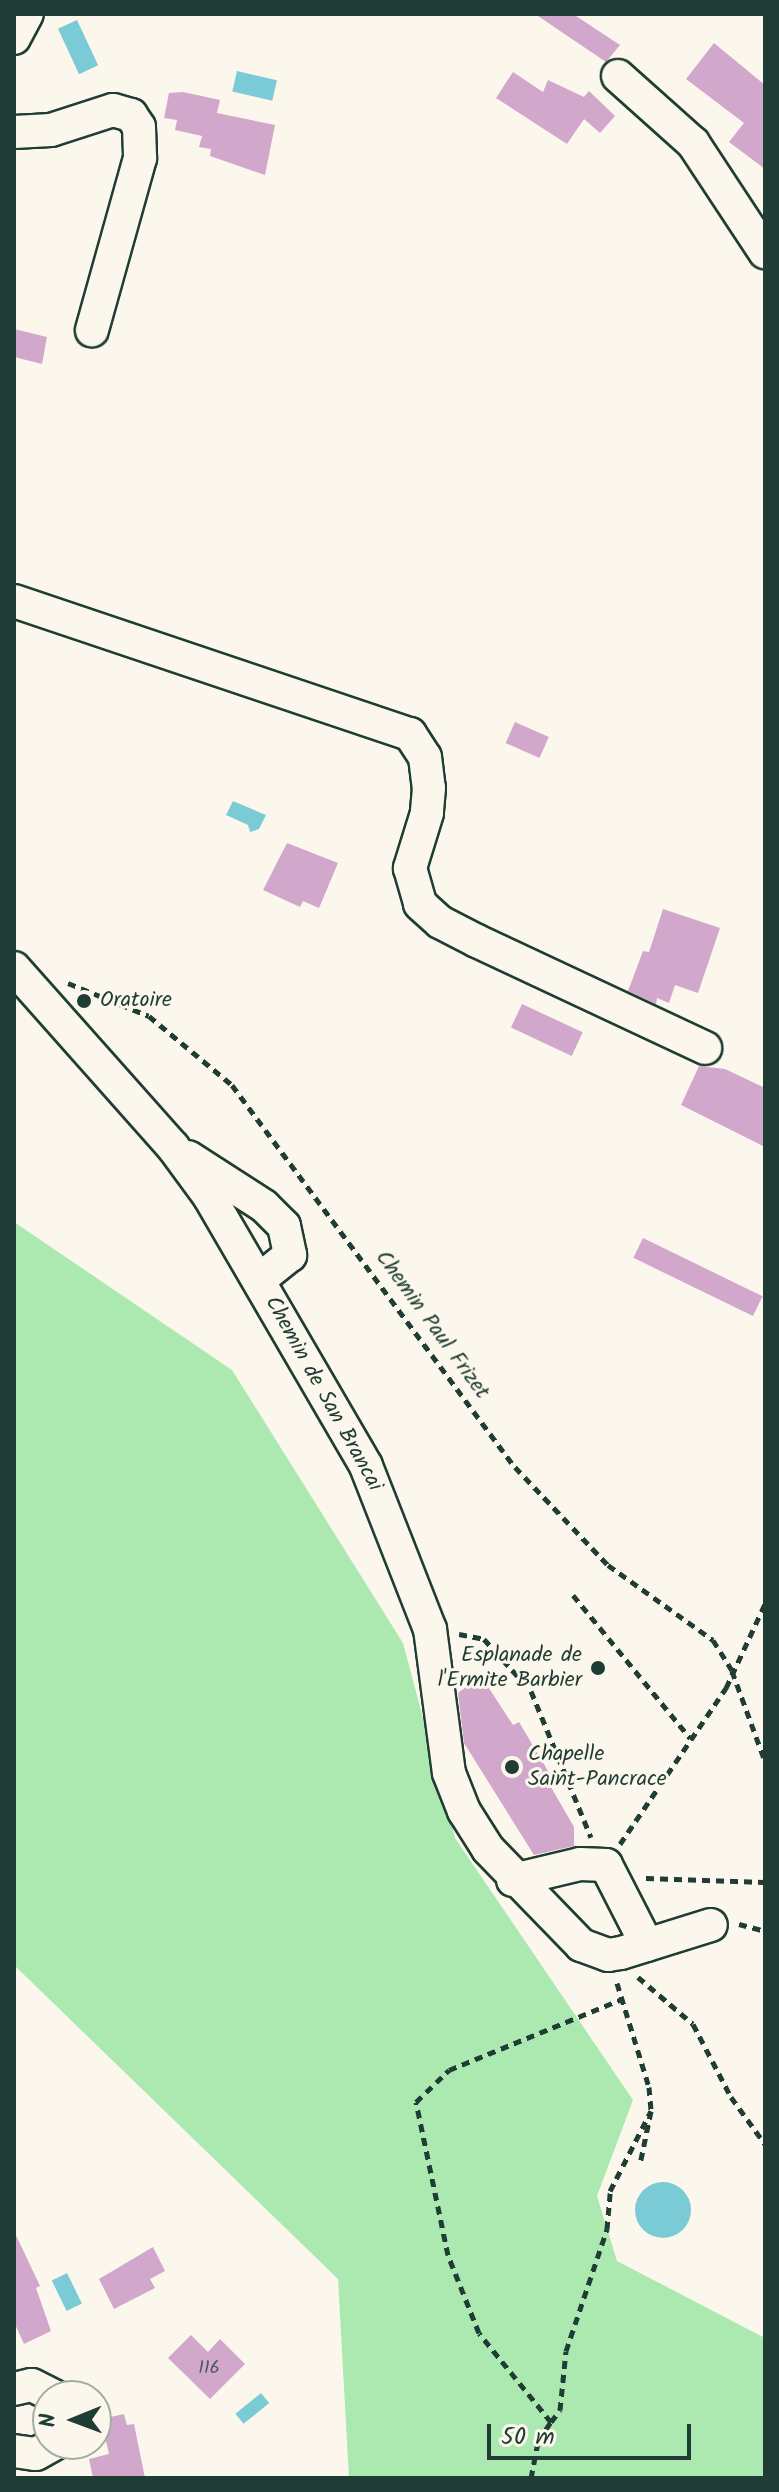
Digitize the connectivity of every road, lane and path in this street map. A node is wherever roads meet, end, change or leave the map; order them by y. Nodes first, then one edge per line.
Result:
1 (27, 14) edge
2 (14, 38) edge
3 (618, 76) dead end
4 (14, 132) edge
5 (765, 252) edge
6 (92, 330) dead end
7 (14, 601) edge
8 (16, 970) edge
9 (705, 1048) dead end
10 (173, 1147) junction
11 (260, 1279) junction
12 (573, 1595) dead end
13 (765, 1604) edge
14 (430, 1629) junction
15 (732, 1671) junction
16 (690, 1738) junction
17 (765, 1761) edge
18 (610, 1871) junction
19 (513, 1880) junction
20 (765, 1882) edge
21 (711, 1925) dead end
22 (647, 1945) junction
23 (608, 1955) junction
24 (622, 1999) junction
25 (651, 2111) junction
26 (765, 2144) edge
27 (640, 2164) dead end
28 (551, 2422) junction
29 (531, 2478) edge

1 - 2 street
3 - 5 street
4 - 6 street
7 - 9 street
8 - 10 street, Chemin de San Brancai
8 - 15 path, Chemin Paul Frizet
10 - 11 street, Chemin de San Brancai
10 - 11 street
11 - 14 street, Chemin de San Brancai
12 - 16 path
13 - 15 path
14 - 18 path
14 - 19 street, Chemin de San Brancai
15 - 16 path
15 - 17 path, Chemin Paul Frizet
16 - 18 path
18 - 19 street
18 - 20 path
18 - 22 street
19 - 23 street, Chemin de San Brancai
21 - 22 street
22 - 23 street
23 - 24 path
23 - 26 path
24 - 25 path
24 - 28 path
25 - 27 path
25 - 28 path
28 - 29 path

